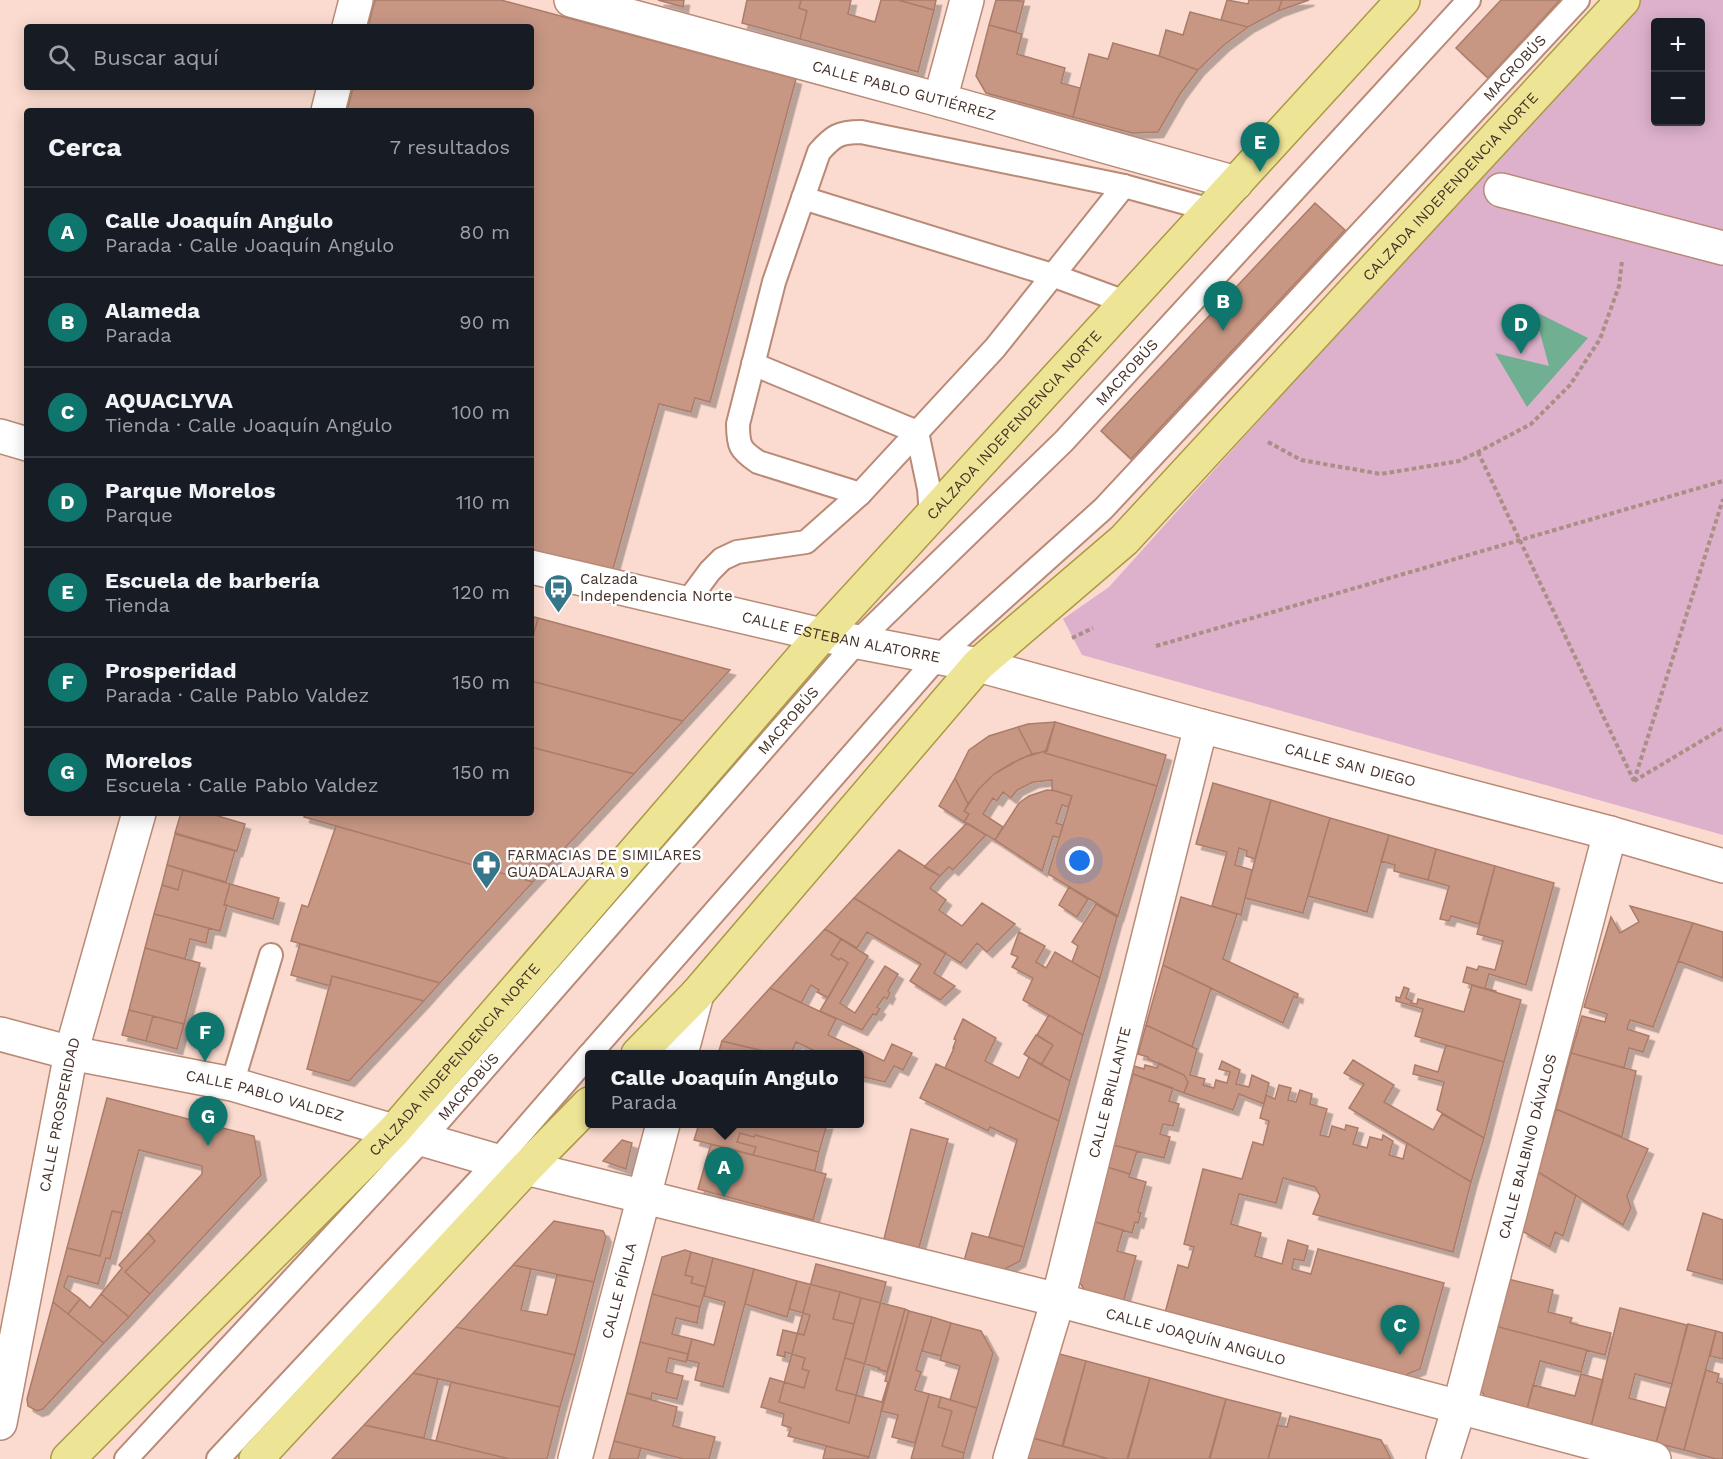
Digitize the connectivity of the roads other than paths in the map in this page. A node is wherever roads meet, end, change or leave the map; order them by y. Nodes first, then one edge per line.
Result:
1 (356, 0) edge
2 (570, 0) edge
3 (967, 0) edge
4 (1402, 0) edge
5 (1469, 0) edge
6 (1578, 0) edge
7 (1623, 0) edge
8 (350, 24) edge
9 (333, 90) edge
10 (940, 100) junction
11 (329, 108) edge
12 (1236, 183) junction
13 (1124, 186) junction
14 (1501, 190) dead end
15 (803, 198) junction
16 (1211, 210) junction
17 (1723, 248) edge
18 (1052, 275) junction
19 (1125, 302) junction
20 (753, 364) junction
21 (917, 432) junction
22 (0, 436) edge
23 (24, 443) edge
24 (860, 495) junction
25 (931, 515) junction
26 (534, 568) edge
27 (687, 602) junction
28 (822, 635) junction
29 (857, 642) junction
30 (938, 657) junction
31 (978, 665) junction
32 (1201, 726) junction
33 (138, 816) edge
34 (1610, 833) junction
35 (1723, 866) edge
36 (271, 955) dead end
37 (697, 994) junction
38 (0, 1034) edge
39 (593, 1050) edge
40 (642, 1050) edge
41 (682, 1050) edge
42 (71, 1053) junction
43 (585, 1061) edge
44 (232, 1084) junction
45 (585, 1107) edge
46 (662, 1128) edge
47 (408, 1136) junction
48 (511, 1165) junction
49 (645, 1197) junction
50 (1058, 1300) junction
51 (1459, 1408) junction
52 (0, 1423) edge
53 (68, 1459) edge
54 (126, 1459) edge
55 (218, 1459) edge
56 (256, 1459) edge
57 (576, 1459) edge
58 (1010, 1459) edge
59 (1443, 1459) edge
60 (1654, 1459) edge

1 - 8 street
2 - 10 street, CALLE PABLO GUTIÉRREZ
3 - 10 street
4 - 12 main road, CALZADA INDEPENDENCIA NORTE
5 - 29 lane, MACROBÚS
6 - 30 lane, MACROBÚS
7 - 31 main road, CALZADA INDEPENDENCIA NORTE
9 - 11 street
10 - 12 street, CALLE PABLO GUTIÉRREZ
12 - 16 main road, CALZADA INDEPENDENCIA NORTE
13 - 15 lane
13 - 16 lane
13 - 18 lane
14 - 17 street
15 - 18 lane
15 - 20 lane
16 - 19 main road, CALZADA INDEPENDENCIA NORTE
18 - 19 lane
18 - 21 lane
19 - 25 main road, CALZADA INDEPENDENCIA NORTE
20 - 21 lane
20 - 24 lane
21 - 24 lane
21 - 25 lane
22 - 23 street
24 - 27 lane
25 - 28 main road, CALZADA INDEPENDENCIA NORTE
26 - 27 street, CALLE ESTEBAN ALATORRE
27 - 28 street, CALLE ESTEBAN ALATORRE
28 - 29 street, CALLE ESTEBAN ALATORRE
28 - 47 main road, CALZADA INDEPENDENCIA NORTE
29 - 30 street, CALLE ESTEBAN ALATORRE
29 - 47 lane, MACROBÚS
30 - 31 street, CALLE ESTEBAN ALATORRE
30 - 39 lane, MACROBÚS
31 - 32 street, CALLE SAN DIEGO
31 - 37 main road, CALZADA INDEPENDENCIA NORTE
32 - 34 street, CALLE SAN DIEGO
32 - 50 street, CALLE BRILLANTE
33 - 42 street, CALLE PROSPERIDAD
34 - 35 street, CALLE SAN DIEGO
34 - 51 street, CALLE BALBINO DÁVALOS
36 - 44 lane
37 - 40 main road, CALZADA INDEPENDENCIA NORTE
37 - 41 street
38 - 42 street, CALLE PABLO VALDEZ
42 - 44 street, CALLE PABLO VALDEZ
42 - 52 street, CALLE PROSPERIDAD
43 - 48 lane, MACROBÚS
44 - 47 street, CALLE PABLO VALDEZ
45 - 48 main road
46 - 49 street, CALLE PÍPILA
47 - 48 street, CALLE PABLO VALDEZ
47 - 53 main road, CALZADA INDEPENDENCIA NORTE
47 - 54 lane, MACROBÚS
48 - 49 street, CALLE JOAQUÍN ANGULO
48 - 55 lane, MACROBÚS
48 - 56 main road
49 - 50 street, CALLE JOAQUÍN ANGULO
49 - 57 street, CALLE PÍPILA
50 - 51 street, CALLE JOAQUÍN ANGULO
50 - 58 street, CALLE BRILLANTE
51 - 59 street, CALLE BALBINO DÁVALOS
51 - 60 street, CALLE JOAQUÍN ANGULO

